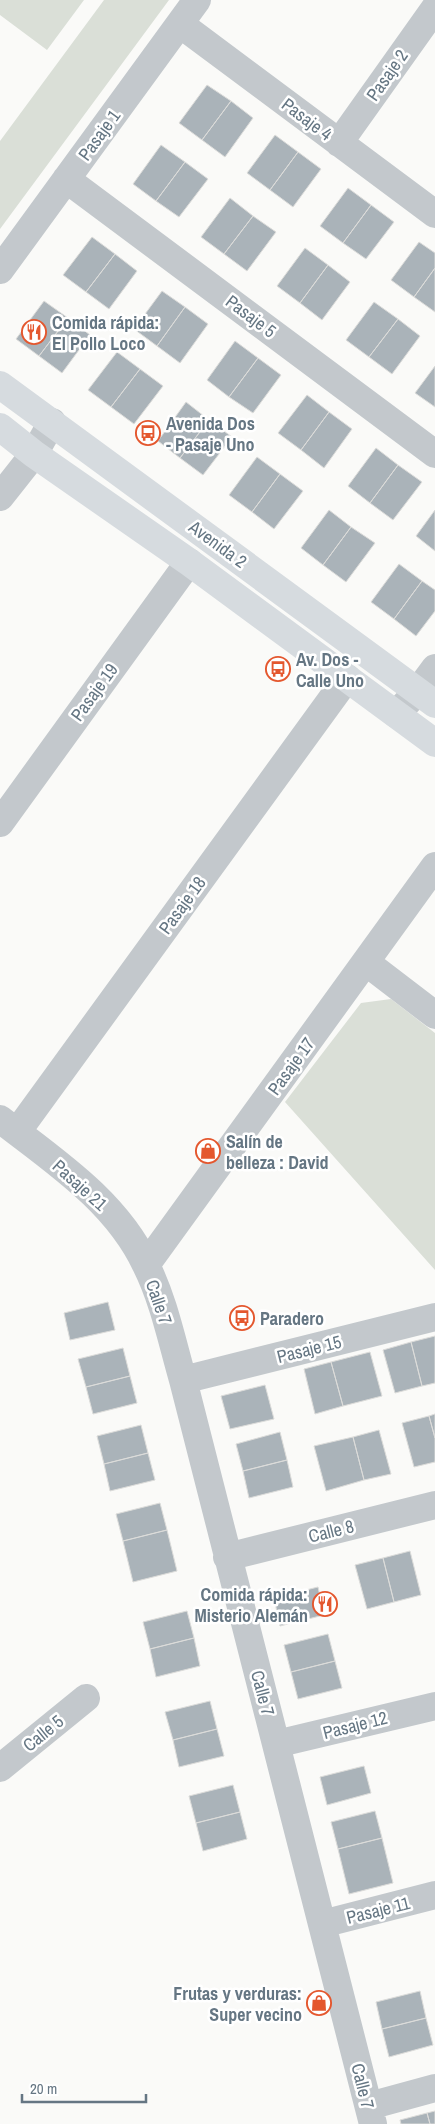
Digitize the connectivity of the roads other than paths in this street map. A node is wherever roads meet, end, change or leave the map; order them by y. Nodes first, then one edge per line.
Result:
1 (197, 0) edge
2 (435, 8) edge
3 (180, 24) junction
4 (339, 143) junction
5 (66, 179) junction
6 (435, 214) edge
7 (0, 270) edge
8 (0, 385) edge
9 (52, 422) junction
10 (0, 427) edge
11 (34, 454) junction
12 (435, 454) edge
13 (0, 497) edge
14 (189, 562) junction
15 (435, 668) edge
16 (347, 678) junction
17 (426, 698) edge
18 (396, 714) junction
19 (435, 743) edge
20 (0, 823) edge
21 (435, 866) edge
22 (367, 963) junction
23 (435, 1014) edge
24 (8, 1125) edge
25 (146, 1265) junction
26 (435, 1317) edge
27 (183, 1380) junction
28 (435, 1505) edge
29 (227, 1557) junction
30 (86, 1698) dead end
31 (435, 1706) edge
32 (276, 1744) junction
33 (0, 1768) edge
34 (435, 1895) edge
35 (322, 1924) junction
36 (435, 2088) edge
37 (371, 2115) edge

1 - 3 street, Pasaje 1
2 - 4 street, Pasaje 2
3 - 4 street, Pasaje 4
3 - 5 street, Pasaje 1
4 - 6 street, Pasaje 4
5 - 7 street, Pasaje 1
5 - 12 street, Pasaje 5
8 - 9 street, Avenida 2
9 - 11 street
9 - 17 street, Avenida 2
10 - 11 street, Avenida 2
11 - 13 street
11 - 14 street, Avenida 2
14 - 16 street, Avenida 2
14 - 20 street, Pasaje 19
15 - 17 street
16 - 18 street, Avenida 2
16 - 24 street, Pasaje 18
17 - 18 street
18 - 19 street, Avenida 2
21 - 22 street, Pasaje 17
22 - 23 street
22 - 25 street, Pasaje 17
24 - 25 street, Pasaje 21
25 - 27 street, Calle 7
26 - 27 street, Pasaje 15
27 - 29 street, Calle 7
28 - 29 street, Calle 8
29 - 32 street, Calle 7
30 - 33 street, Calle 5
31 - 32 street, Pasaje 12
32 - 35 street, Calle 7
34 - 35 street, Pasaje 11
35 - 37 street, Calle 7
36 - 37 street

